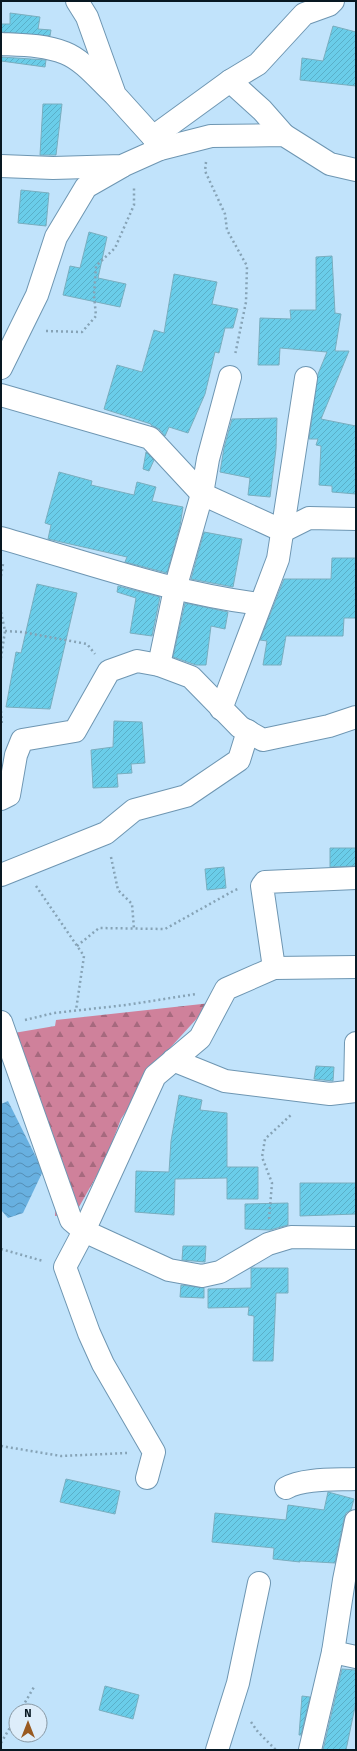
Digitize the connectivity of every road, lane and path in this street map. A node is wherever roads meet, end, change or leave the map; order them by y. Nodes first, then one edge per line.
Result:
1 (77, 1) edge
2 (333, 1) edge
3 (1, 44) edge
4 (230, 82) junction
5 (115, 95) junction
6 (284, 135) junction
7 (211, 136) junction
8 (157, 143) junction
9 (128, 164) junction
10 (1, 166) edge
11 (356, 170) edge
12 (19, 331) junction
13 (1, 368) edge
14 (230, 376) joint
15 (306, 378) dead end
16 (1, 395) edge
17 (202, 494) junction
18 (356, 519) edge
19 (283, 531) junction
20 (1, 538) edge
21 (175, 589) junction
22 (260, 604) junction
23 (1, 612) edge
24 (5, 631) junction
25 (1, 658) edge
26 (159, 665) junction
27 (109, 671) junction
28 (221, 709) junction
29 (356, 717) edge
30 (248, 732) junction
31 (1, 799) edge
32 (106, 833) junction
33 (22, 868) junction
34 (1, 875) edge
35 (356, 878) edge
36 (262, 886) junction
37 (134, 929) junction
38 (77, 946) junction
39 (356, 967) edge
40 (274, 968) junction
41 (226, 989) junction
42 (76, 1010) junction
43 (1, 1024) edge
44 (356, 1043) edge
45 (173, 1060) junction
46 (355, 1091) edge
47 (294, 1112) dead end
48 (84, 1231) junction
49 (356, 1238) edge
50 (268, 1244) junction
51 (1, 1249) edge
52 (65, 1267) junction
53 (1, 1446) edge
54 (154, 1452) junction
55 (147, 1478) dead end
56 (356, 1479) edge
57 (286, 1488) dead end
58 (356, 1521) edge
59 (259, 1583) dead end
60 (333, 1652) junction
61 (356, 1657) edge
62 (34, 1687) dead end
63 (234, 1696) junction
64 (25, 1703) edge
65 (8, 1731) edge
66 (1, 1743) edge
67 (217, 1750) edge
68 (276, 1750) edge
69 (310, 1750) edge

1 - 5 street
2 - 4 street
3 - 5 street
4 - 6 street
4 - 8 street
5 - 8 street
6 - 7 street
6 - 11 street
7 - 8 street
7 - 14 path
8 - 9 street
9 - 10 street
9 - 12 street
9 - 12 path
12 - 13 street
14 - 17 street
15 - 19 street
16 - 17 street
17 - 19 street
17 - 21 street
18 - 19 street
19 - 22 street
20 - 21 street
21 - 22 street
21 - 26 street
22 - 28 street
23 - 24 path
24 - 25 path
24 - 27 path
26 - 27 street
26 - 28 street
27 - 31 street
28 - 30 street
29 - 30 street
30 - 32 street
32 - 33 street
32 - 37 path
33 - 34 street
33 - 38 path
35 - 36 street
36 - 37 path
36 - 40 street
37 - 38 path
38 - 42 path
39 - 40 street
40 - 41 street
41 - 42 path
41 - 45 street
42 - 43 path
43 - 48 street
44 - 46 street
45 - 46 street
45 - 48 street
47 - 50 path
48 - 50 street
48 - 52 street
49 - 50 street
51 - 52 path
52 - 54 street
53 - 54 path
54 - 55 street
56 - 57 street
58 - 60 street
59 - 63 street
60 - 61 street
60 - 69 street
62 - 64 path
63 - 67 street
63 - 68 path
65 - 66 path

